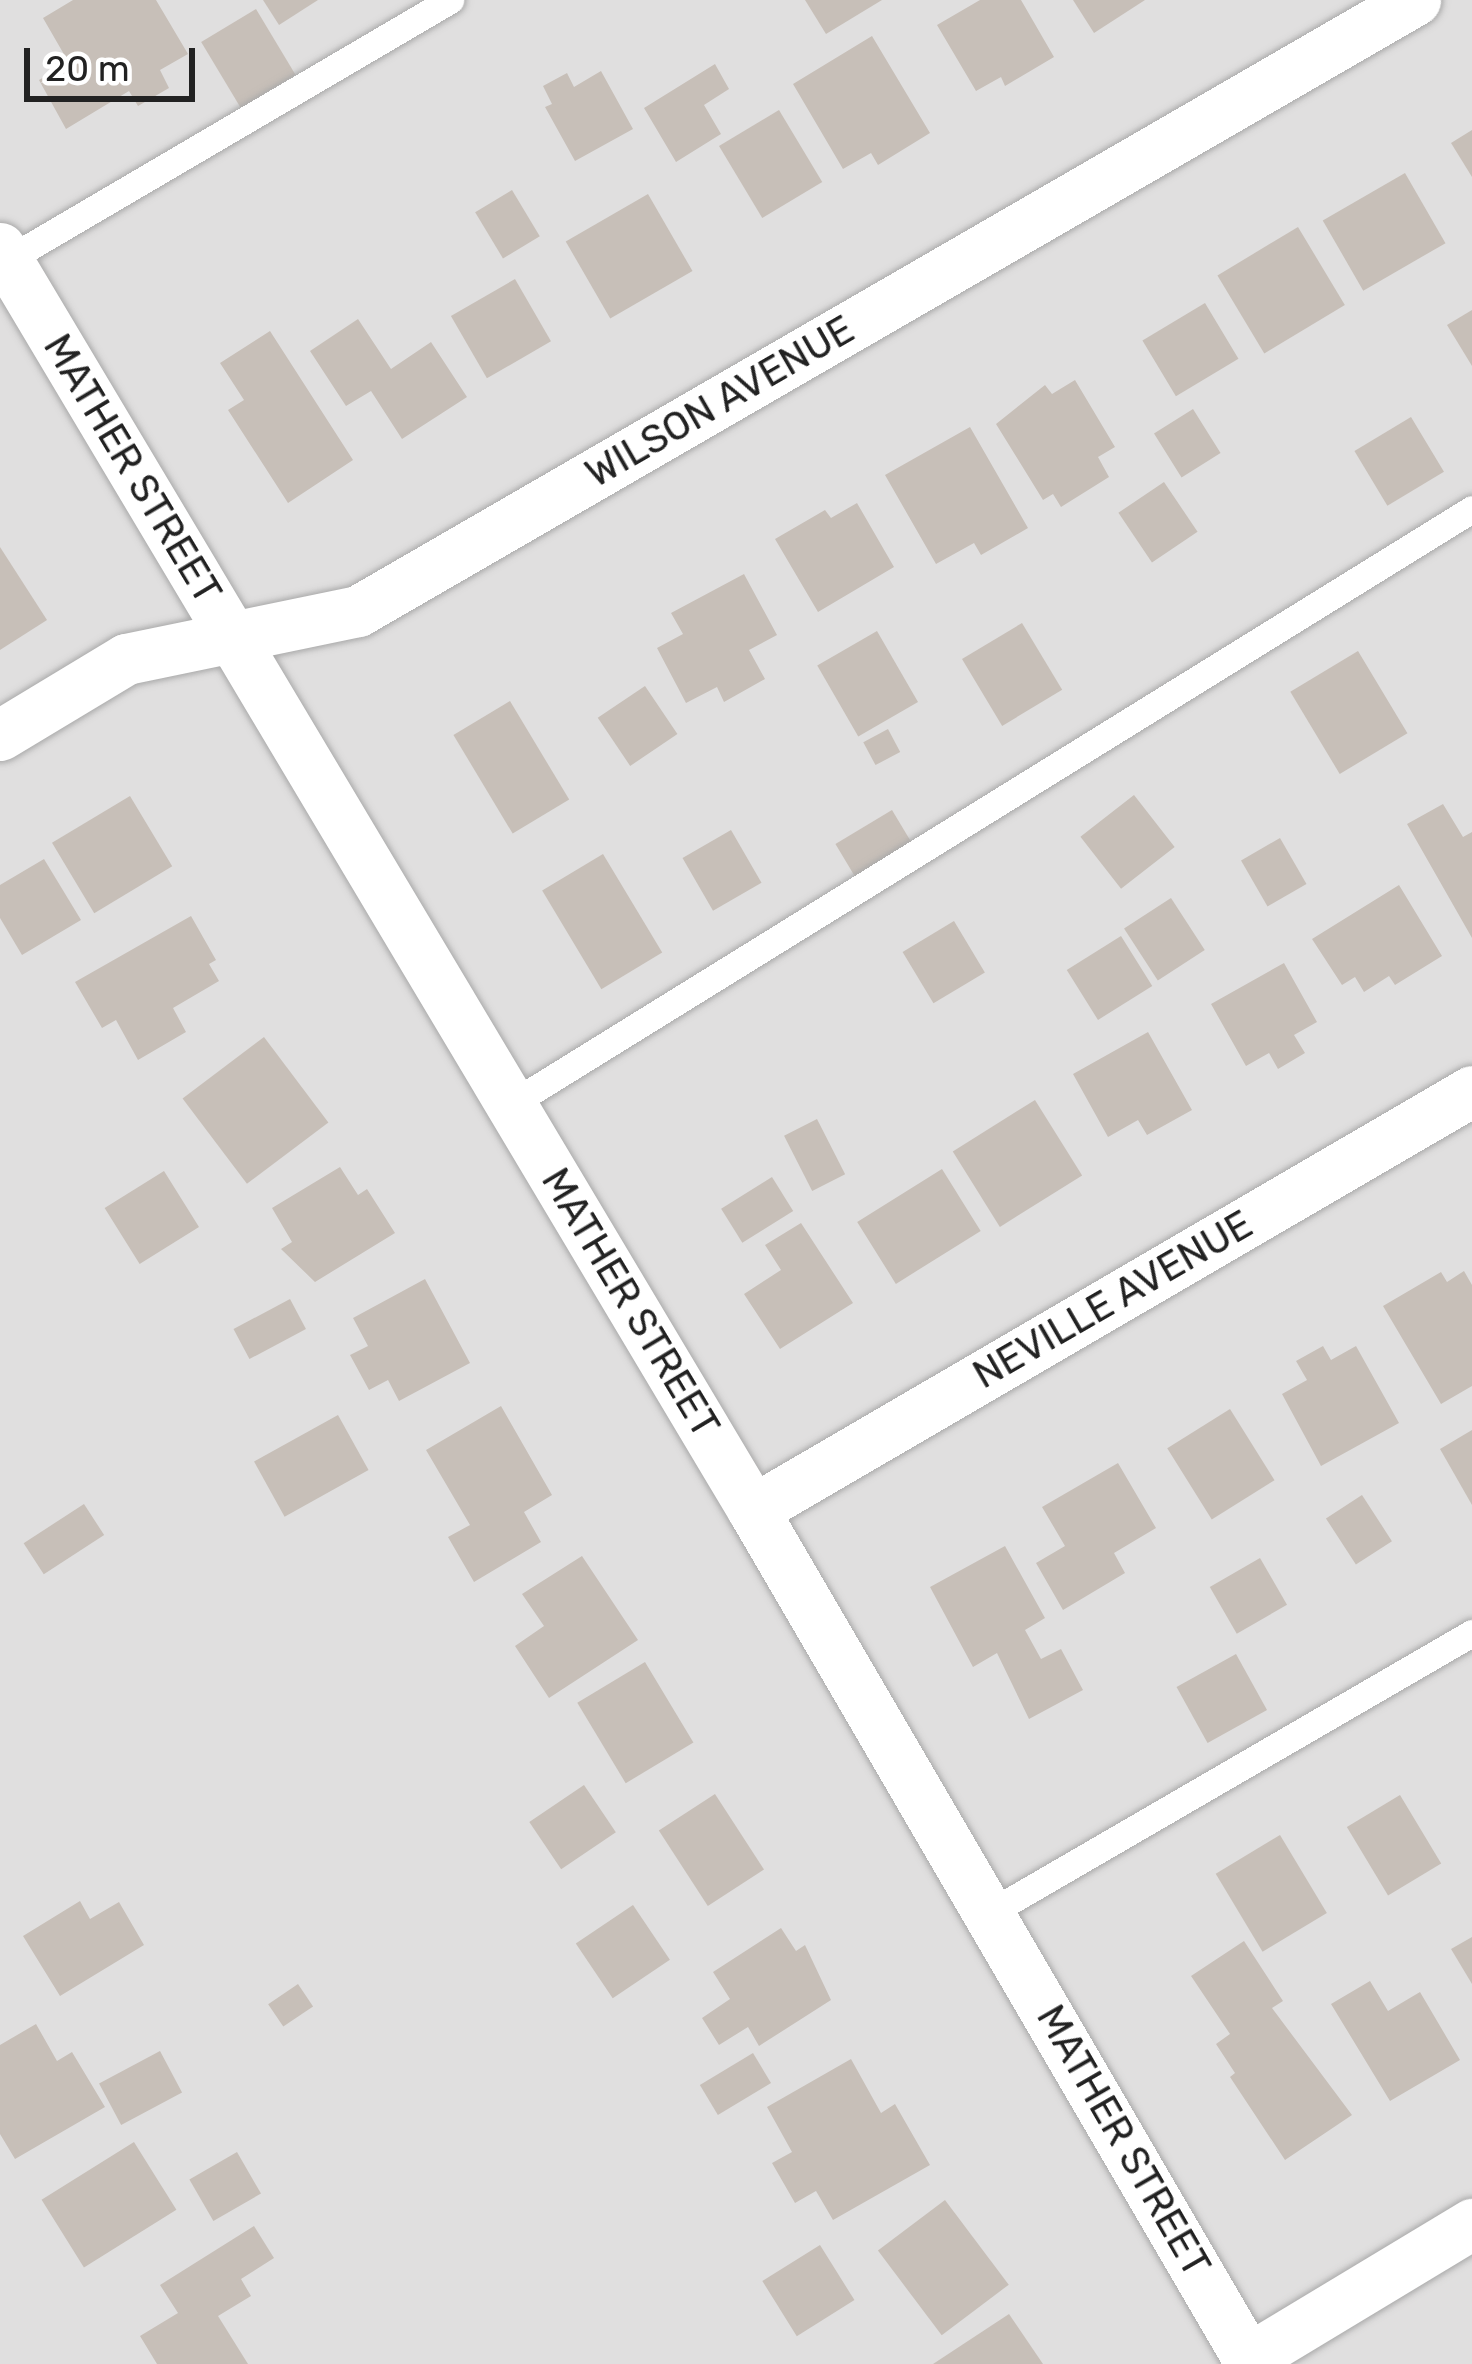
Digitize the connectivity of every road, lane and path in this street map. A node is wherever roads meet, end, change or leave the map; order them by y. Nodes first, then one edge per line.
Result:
1 (450, 0) edge
2 (1415, 0) edge
3 (3, 254) edge
4 (1472, 509) edge
5 (233, 639) junction
6 (0, 735) edge
7 (1472, 1091) edge
8 (511, 1104) junction
9 (753, 1510) junction
10 (1472, 1633) edge
11 (991, 1912) junction
12 (1472, 2224) edge
13 (1250, 2361) edge

1 - 3 lane
2 - 5 street, WILSON AVENUE
3 - 5 street, MATHER STREET
4 - 8 lane
5 - 6 street, WILSON AVENUE
5 - 8 street, MATHER STREET
7 - 9 street, NEVILLE AVENUE
8 - 9 street, MATHER STREET
9 - 11 street, MATHER STREET
10 - 11 lane
11 - 13 street, MATHER STREET
12 - 13 street

